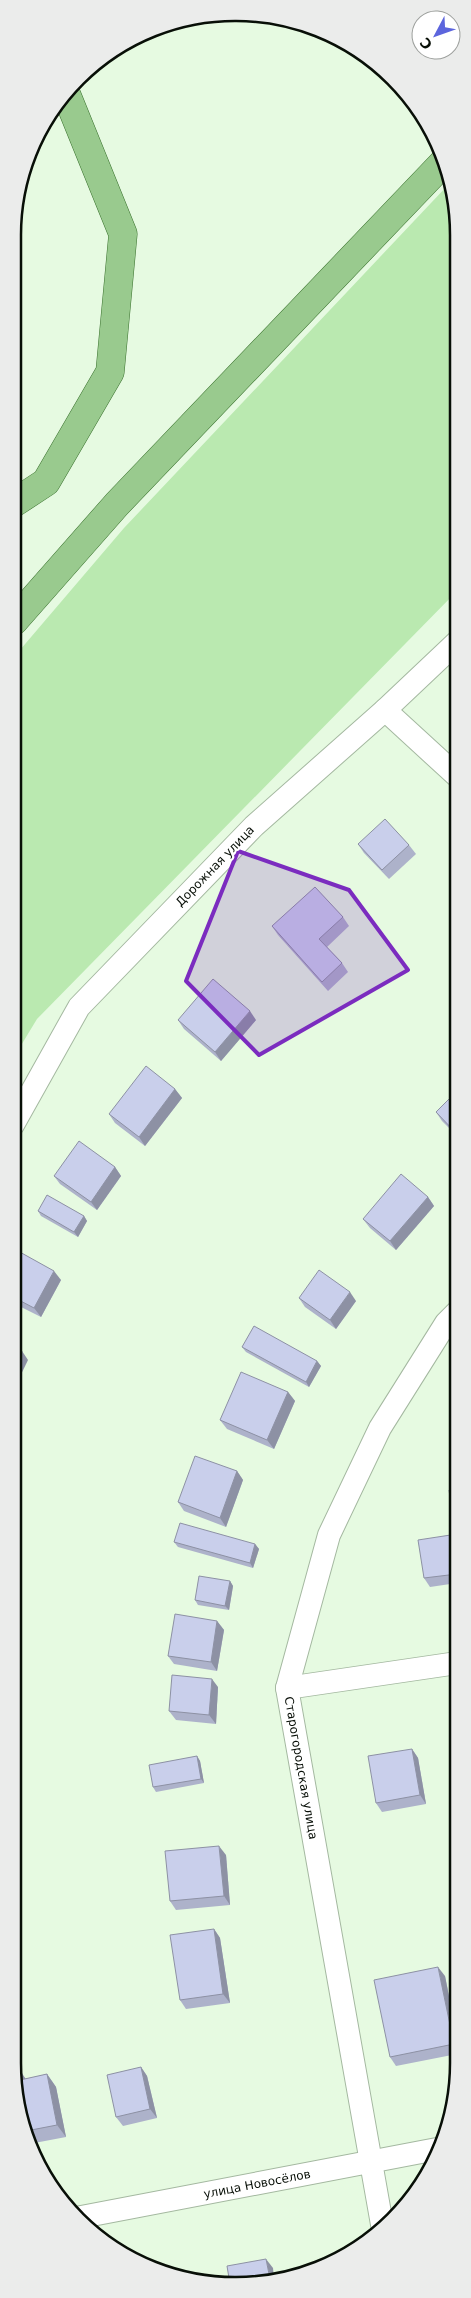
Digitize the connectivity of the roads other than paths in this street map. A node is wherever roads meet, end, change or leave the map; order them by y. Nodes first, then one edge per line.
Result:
1 (69, 101) edge
2 (438, 168) edge
3 (21, 498) edge
4 (21, 613) edge
5 (450, 649) edge
6 (385, 710) junction
7 (450, 770) edge
8 (21, 1112) edge
9 (450, 1319) edge
10 (450, 1664) edge
11 (287, 1688) junction
12 (431, 2150) edge
13 (371, 2163) junction
14 (86, 2216) edge
15 (381, 2220) edge

1 - 3 main road
2 - 4 main road
5 - 6 street, Дорожная улица
6 - 7 street
6 - 8 street, Дорожная улица
9 - 11 street, Старогородская улица
10 - 11 street
11 - 13 street, Старогородская улица
12 - 13 street, улица Новосёлов
13 - 14 street, улица Новосёлов
13 - 15 street, Старогородская улица

